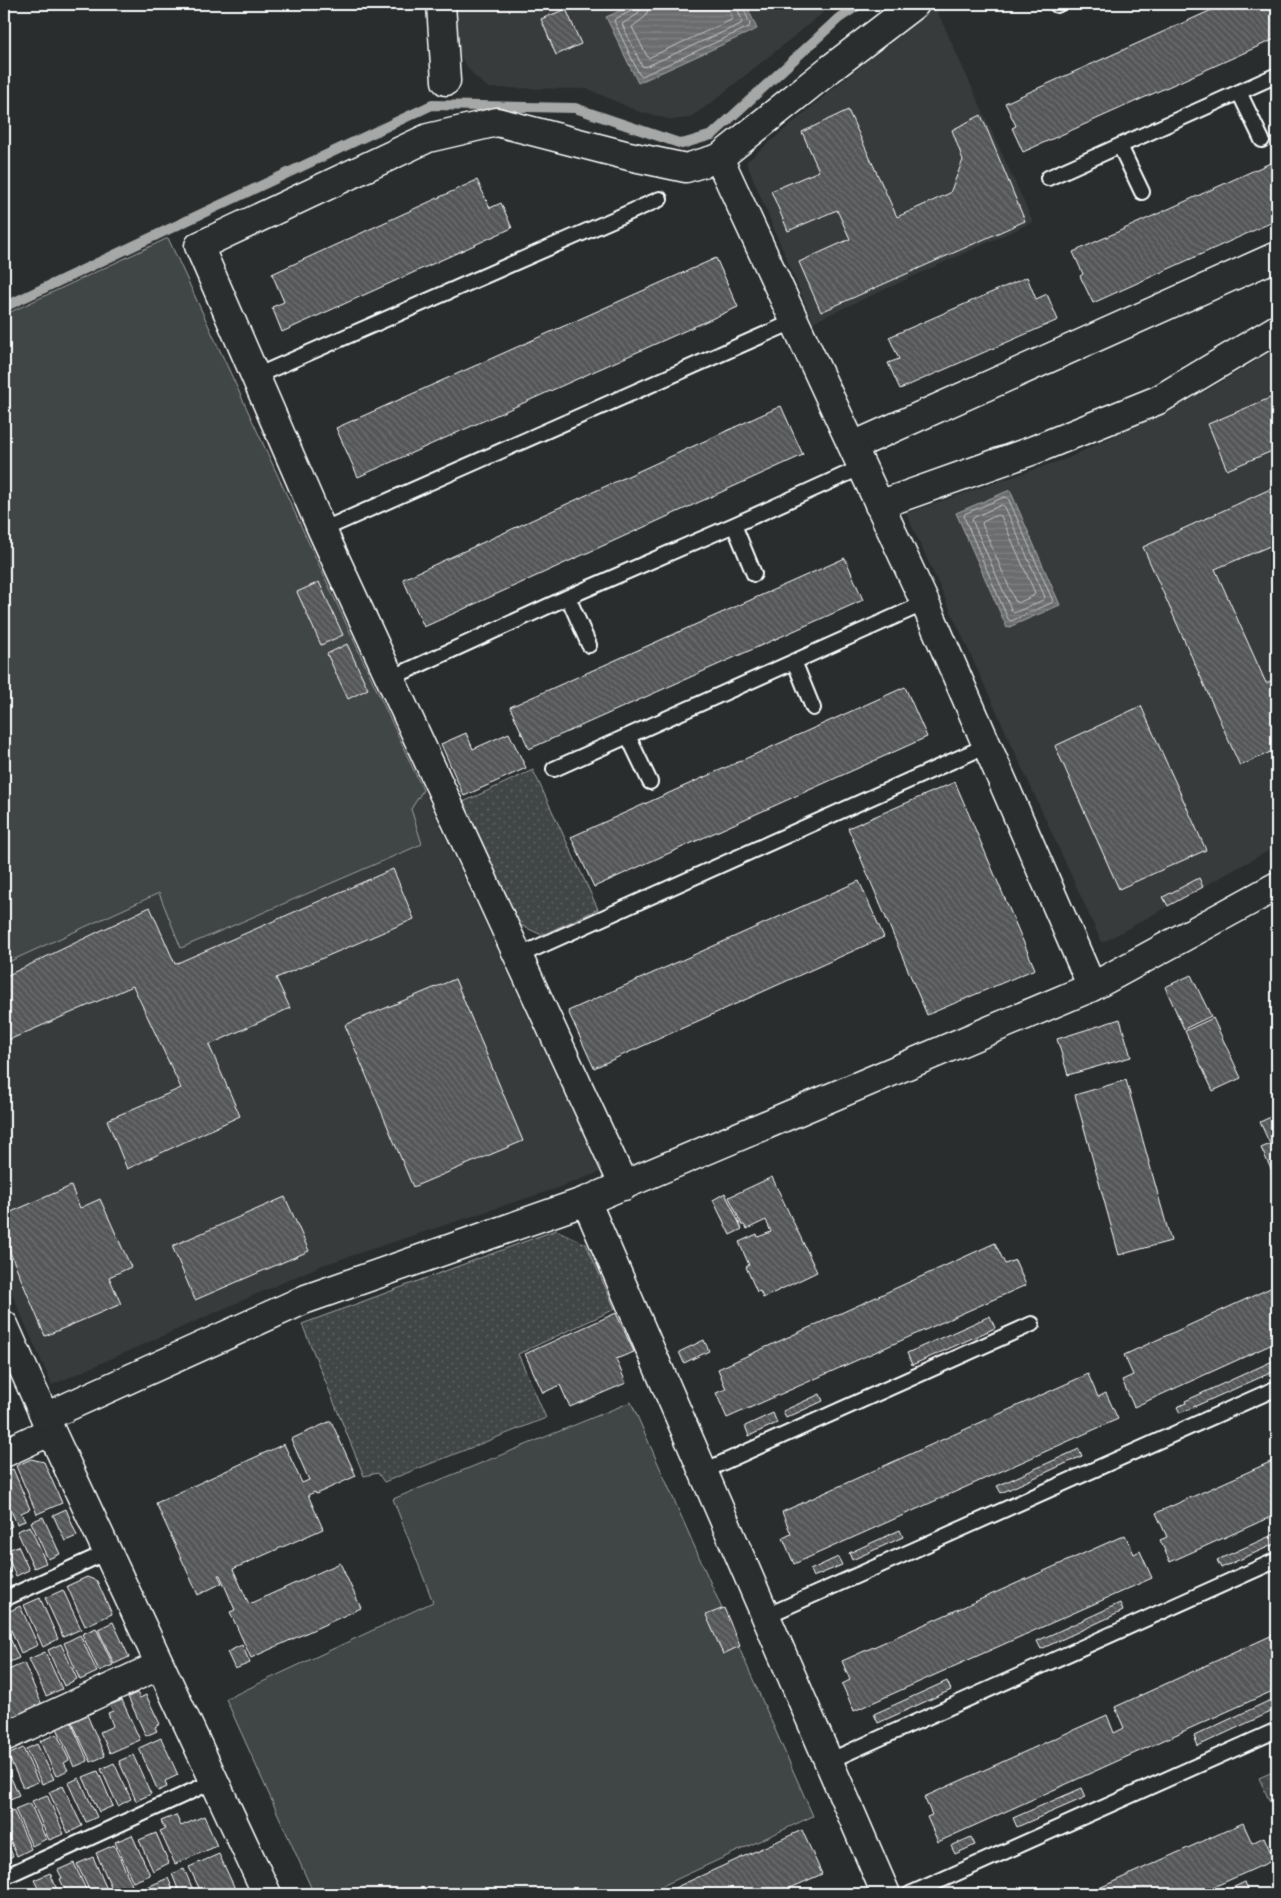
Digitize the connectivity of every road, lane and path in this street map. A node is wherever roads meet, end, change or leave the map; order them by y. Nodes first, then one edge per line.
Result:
1 (441, 4) edge
2 (915, 4) edge
3 (1277, 75) edge
4 (446, 81) dead end
5 (1239, 92) junction
6 (1262, 140) dead end
7 (1120, 146) junction
8 (719, 158) junction
9 (1048, 178) dead end
10 (1142, 192) dead end
11 (660, 199) dead end
12 (1277, 256) edge
13 (795, 321) junction
14 (1277, 329) edge
15 (256, 376) junction
16 (858, 456) junction
17 (878, 505) junction
18 (734, 525) junction
19 (322, 530) junction
20 (754, 574) dead end
21 (568, 597) junction
22 (925, 603) junction
23 (589, 645) dead end
24 (794, 661) junction
25 (391, 678) junction
26 (813, 708) dead end
27 (628, 736) junction
28 (988, 746) junction
29 (554, 769) dead end
30 (650, 782) dead end
31 (1277, 886) edge
32 (518, 956) junction
33 (1092, 987) junction
34 (624, 1186) junction
35 (586, 1201) junction
36 (1032, 1324) dead end
37 (4, 1326) edge
38 (1277, 1388) edge
39 (48, 1424) junction
40 (4, 1453) edge
41 (704, 1472) junction
42 (107, 1552) junction
43 (1277, 1560) edge
44 (4, 1599) edge
45 (766, 1616) junction
46 (160, 1665) junction
47 (1277, 1730) edge
48 (4, 1737) edge
49 (829, 1761) junction
50 (214, 1781) junction
51 (4, 1877) edge
52 (267, 1894) edge
53 (886, 1894) edge
54 (910, 1894) edge

1 - 4 street
2 - 8 street
3 - 5 lane
5 - 6 lane
5 - 7 lane
7 - 9 lane
7 - 10 lane
8 - 13 street
8 - 15 street
11 - 15 lane
12 - 16 street
13 - 16 street
13 - 19 lane
14 - 17 street
15 - 19 street
16 - 17 street
16 - 18 lane
17 - 22 street
18 - 20 lane
18 - 21 lane
19 - 25 street
21 - 23 lane
21 - 25 lane
22 - 24 lane
22 - 28 street
24 - 26 lane
24 - 27 lane
25 - 32 street
27 - 29 lane
27 - 30 lane
28 - 32 lane
28 - 33 street
31 - 33 street
32 - 34 street
33 - 34 street
34 - 35 street
35 - 39 street
35 - 41 street
36 - 41 lane
37 - 39 street
38 - 45 lane
39 - 40 street
39 - 42 street
41 - 45 street
42 - 44 lane
42 - 46 street
43 - 49 lane
45 - 49 street
46 - 48 street
46 - 50 street
47 - 54 lane
49 - 53 street
50 - 51 lane
50 - 52 street

